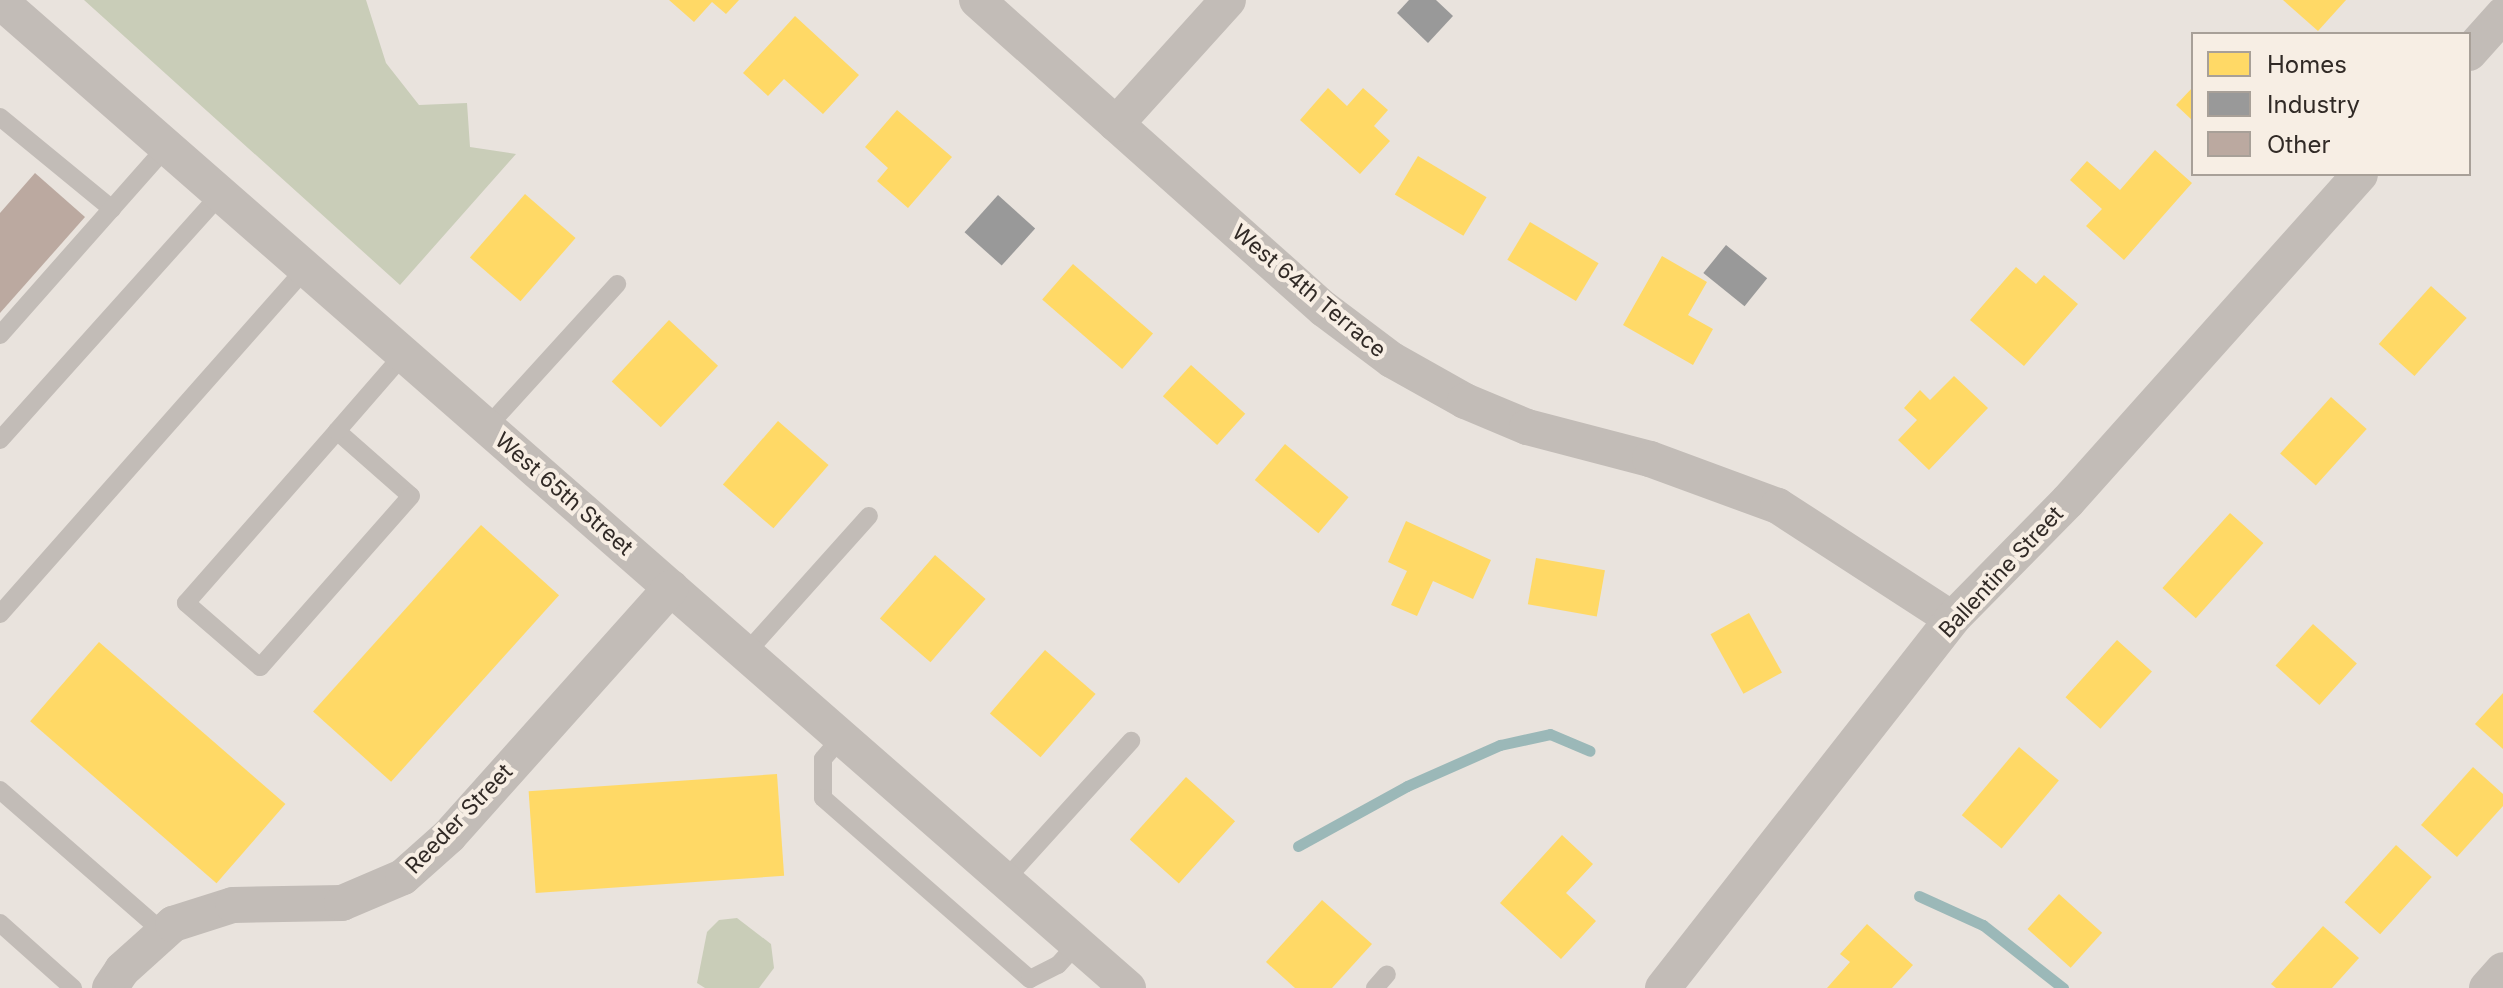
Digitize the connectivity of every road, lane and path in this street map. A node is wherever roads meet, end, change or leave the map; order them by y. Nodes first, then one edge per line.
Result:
1 (977, 0) edge
2 (1228, 0) edge
3 (0, 1) edge
4 (2503, 15) edge
5 (2471, 51) edge
6 (0, 117) edge
7 (1116, 124) junction
8 (167, 146) junction
9 (2358, 176) edge
10 (221, 194) junction
11 (112, 209) junction
12 (306, 268) junction
13 (617, 284) dead end
14 (0, 335) edge
15 (404, 354) junction
16 (488, 426) junction
17 (337, 431) junction
18 (0, 440) edge
19 (869, 516) dead end
20 (671, 588) junction
21 (0, 614) edge
22 (1952, 619) junction
23 (746, 653) junction
24 (842, 737) junction
25 (1131, 741) dead end
26 (0, 790) edge
27 (1005, 880) junction
28 (0, 923) edge
29 (164, 933) junction
30 (1077, 944) junction
31 (2503, 970) edge
32 (73, 988) edge
33 (110, 988) edge
34 (1128, 988) edge
35 (1663, 988) edge
36 (2487, 988) edge

1 - 7 street, West 64th Terrace
2 - 7 street
3 - 8 street, West 65th Street
4 - 5 street
6 - 11 lane
7 - 22 street, West 64th Terrace
8 - 10 street, West 65th Street
8 - 11 lane
9 - 22 street, Ballentine Street
10 - 12 street, West 65th Street
10 - 18 lane
11 - 14 lane
12 - 15 street, West 65th Street
12 - 21 lane
13 - 16 lane
15 - 16 street, West 65th Street
15 - 17 lane
16 - 20 street, West 65th Street
17 - 17 lane
19 - 23 lane
20 - 23 street, West 65th Street
20 - 29 street, Reeder Street
22 - 35 street, Ballentine Street
23 - 24 street, West 65th Street
24 - 27 street, West 65th Street
24 - 30 lane
25 - 27 lane
26 - 29 lane
27 - 30 street, West 65th Street
28 - 32 lane
29 - 33 street, Reeder Street
30 - 34 street, West 65th Street
31 - 36 street

